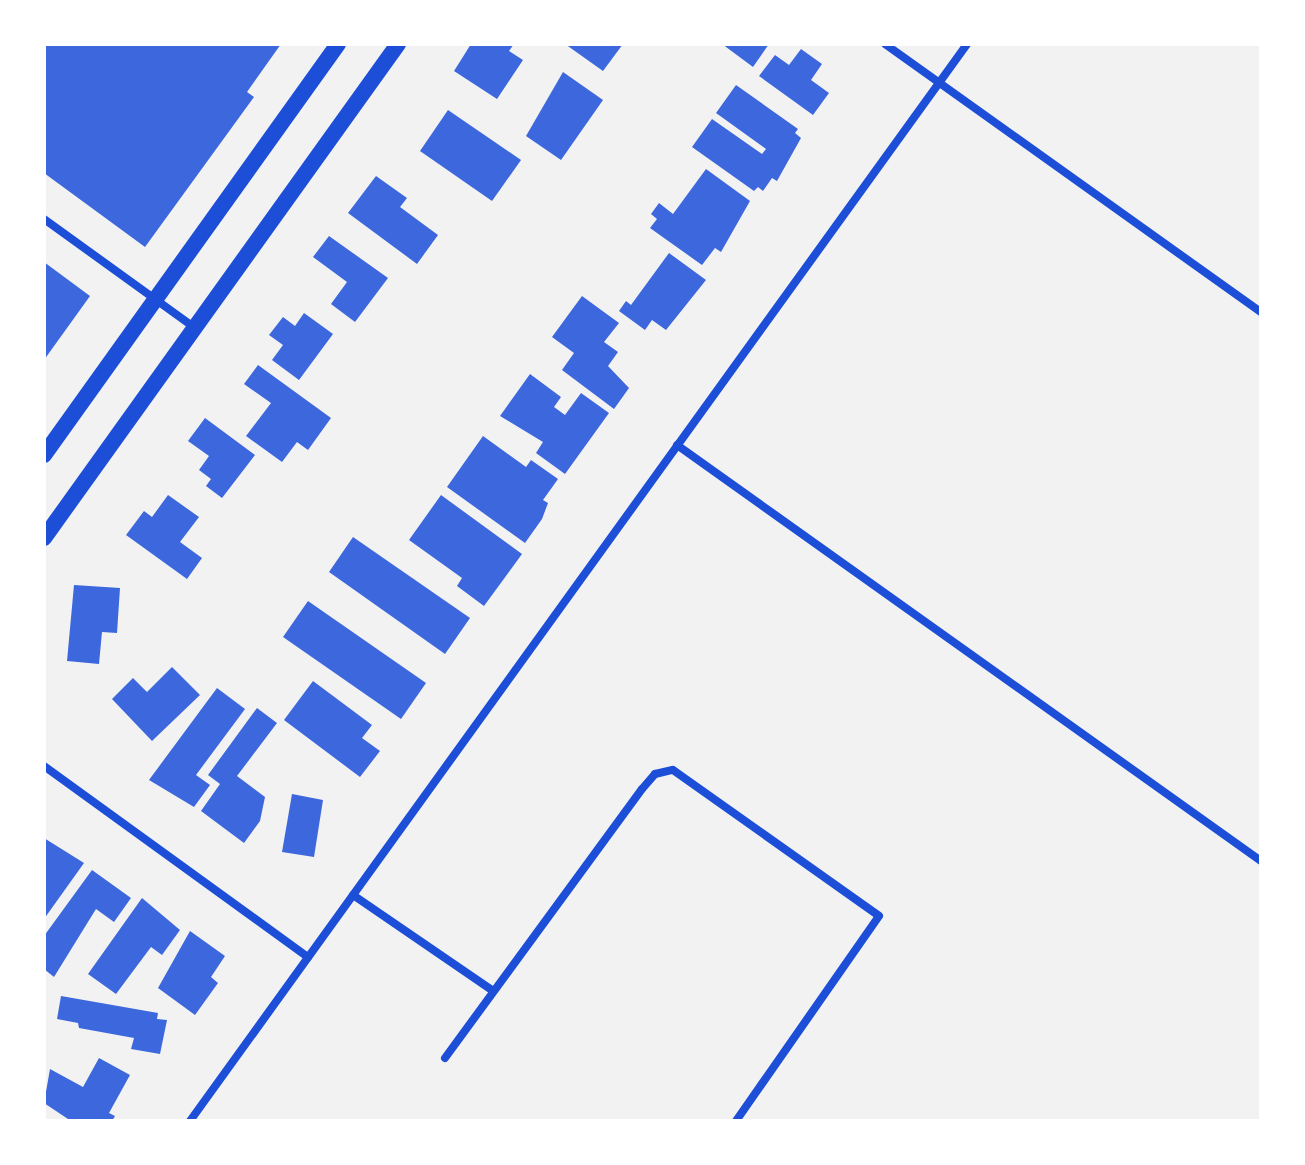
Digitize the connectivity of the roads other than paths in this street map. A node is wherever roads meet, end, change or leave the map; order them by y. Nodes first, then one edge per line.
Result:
1 (338, 44) edge
2 (398, 44) edge
3 (885, 44) edge
4 (967, 44) edge
5 (939, 82) junction
6 (44, 219) edge
7 (156, 298) junction
8 (1261, 312) edge
9 (195, 328) junction
10 (677, 445) junction
11 (44, 455) edge
12 (44, 538) edge
13 (44, 766) edge
14 (1261, 861) edge
15 (353, 895) junction
16 (308, 957) junction
17 (492, 990) junction
18 (445, 1058) dead end
19 (190, 1121) edge
20 (736, 1121) edge

1 - 7 main road
2 - 9 main road
3 - 5 street
4 - 5 street
5 - 8 street
5 - 10 street
6 - 7 street
7 - 9 street
7 - 11 main road
9 - 12 main road
10 - 14 street
10 - 15 street
13 - 16 street
15 - 16 street
15 - 17 street
16 - 19 street
17 - 18 street
17 - 20 street

